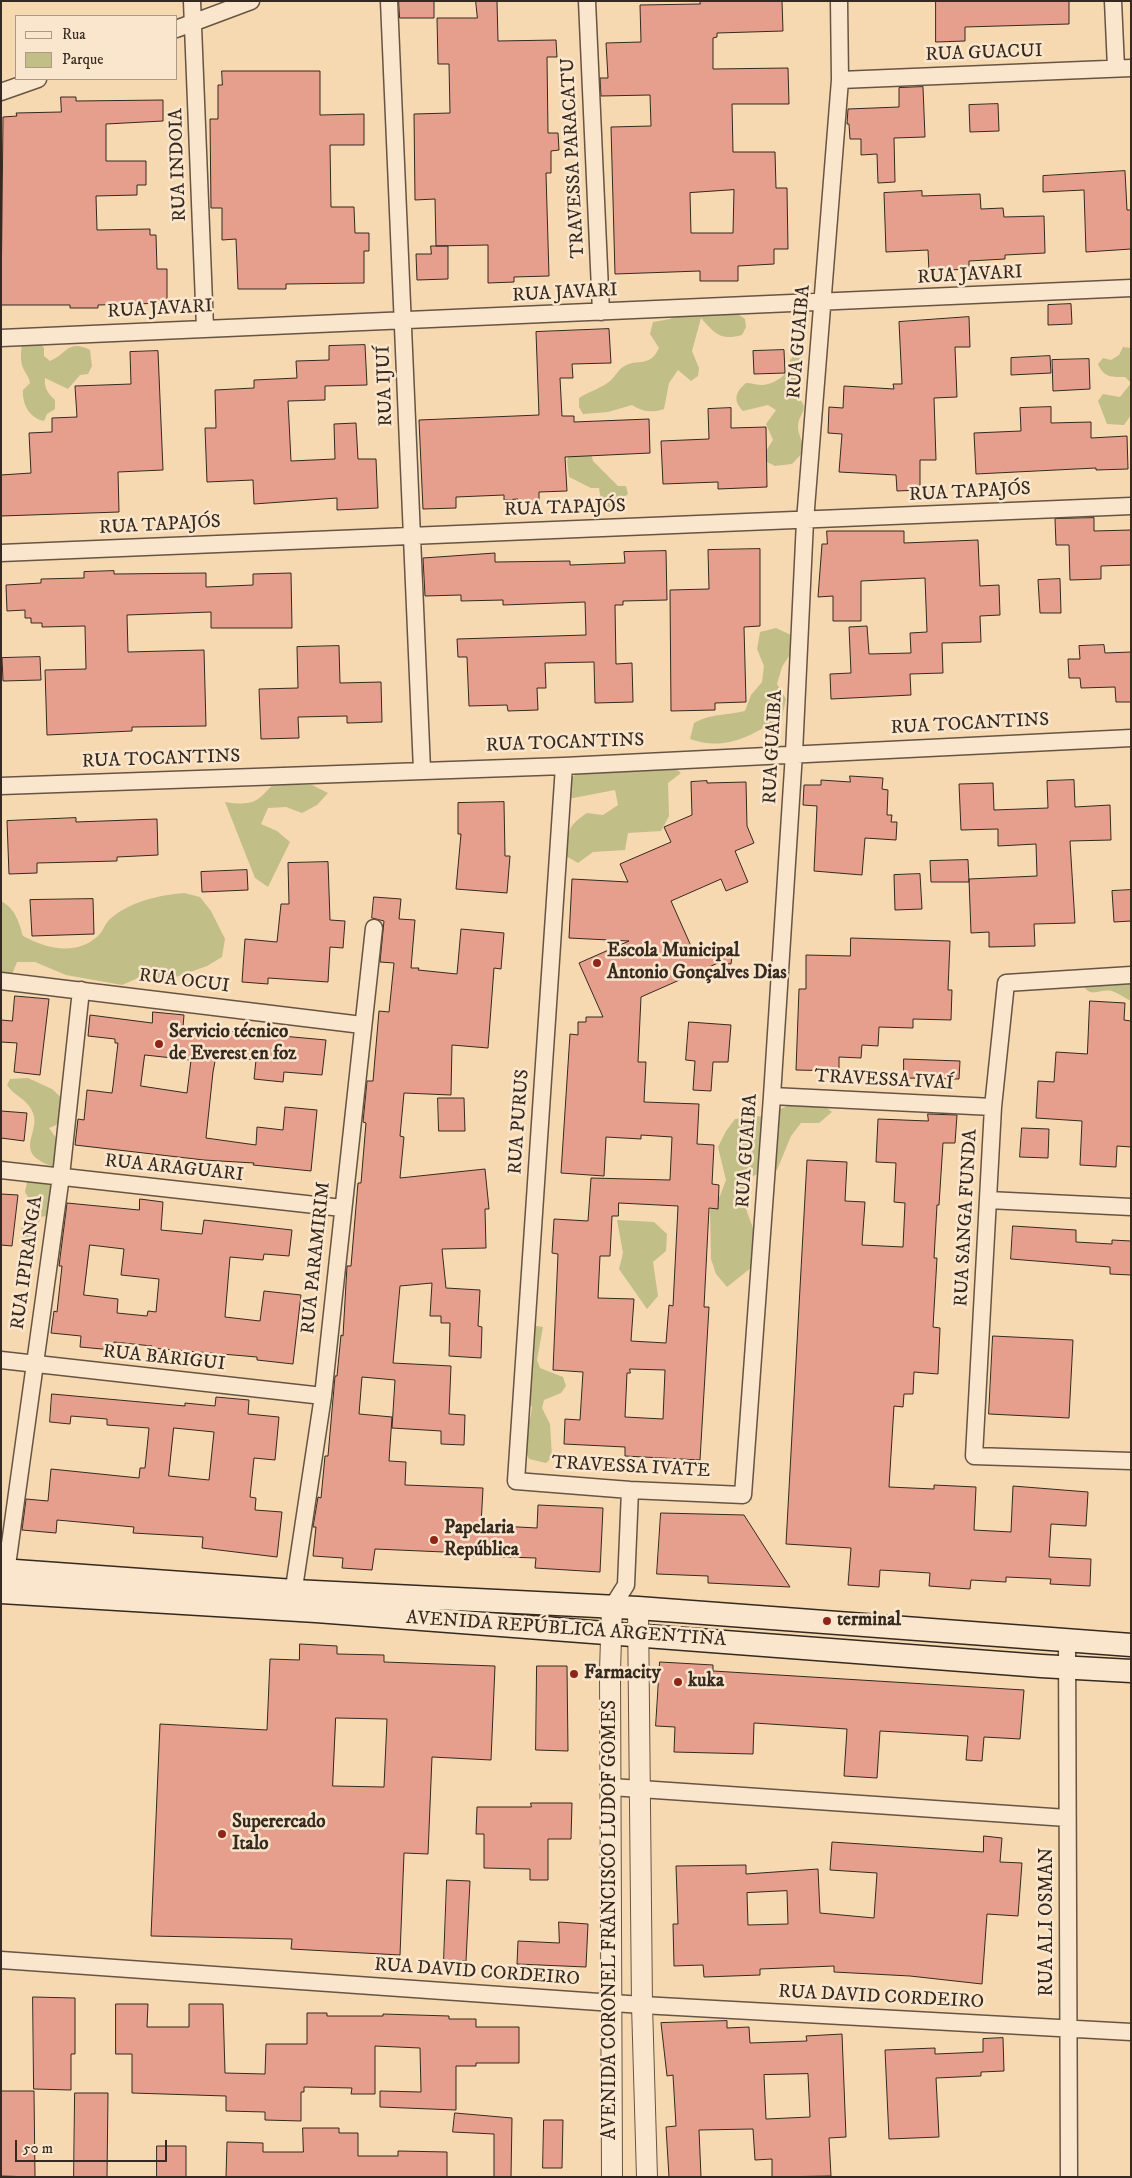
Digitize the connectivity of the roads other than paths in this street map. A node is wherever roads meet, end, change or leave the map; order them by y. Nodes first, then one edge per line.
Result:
1 (192, 1) edge
2 (251, 1) edge
3 (389, 1) edge
4 (587, 1) edge
5 (839, 1) edge
6 (1113, 1) edge
7 (193, 23) junction
8 (178, 28) edge
9 (1123, 68) edge
10 (35, 80) edge
11 (840, 80) junction
12 (1, 92) edge
13 (1131, 288) edge
14 (823, 303) junction
15 (601, 312) junction
16 (404, 321) junction
17 (205, 328) junction
18 (1, 338) edge
19 (1131, 506) edge
20 (805, 521) junction
21 (411, 535) junction
22 (1, 553) edge
23 (1131, 738) edge
24 (794, 753) junction
25 (564, 766) junction
26 (422, 770) junction
27 (1, 786) edge
28 (374, 928) dead end
29 (1131, 976) edge
30 (1, 981) edge
31 (80, 990) junction
32 (362, 1025) junction
33 (772, 1096) junction
34 (993, 1107) junction
35 (1, 1170) edge
36 (61, 1176) junction
37 (988, 1200) junction
38 (1131, 1207) edge
39 (342, 1208) junction
40 (1, 1360) edge
41 (34, 1364) junction
42 (323, 1396) junction
43 (1131, 1461) edge
44 (516, 1481) joint
45 (630, 1490) junction
46 (743, 1494) joint
47 (3, 1581) edge
48 (626, 1585) junction
49 (292, 1601) junction
50 (612, 1606) junction
51 (638, 1608) junction
52 (611, 1634) junction
53 (639, 1635) junction
54 (1068, 1641) junction
55 (1130, 1642) edge
56 (1067, 1668) junction
57 (1129, 1671) edge
58 (611, 1787) junction
59 (640, 1789) junction
60 (1068, 1818) junction
61 (1, 1960) edge
62 (612, 2003) junction
63 (642, 2005) junction
64 (1068, 2028) junction
65 (1131, 2032) edge
66 (612, 2177) edge
67 (647, 2177) edge
68 (1070, 2177) edge

1 - 7 street, RUA INDOIA
2 - 7 street
3 - 16 street, RUA IJUÍ
4 - 15 street, TRAVESSA PARACATU
5 - 11 street, RUA GUAIBA
6 - 9 street
7 - 8 street
7 - 17 street, RUA INDOIA
9 - 11 street, RUA GUACUI
10 - 12 street
11 - 14 street, RUA GUAIBA
13 - 14 street, RUA JAVARI
14 - 15 street, RUA JAVARI
14 - 20 street, RUA GUAIBA
15 - 16 street, RUA JAVARI
16 - 17 street, RUA JAVARI
16 - 21 street, RUA IJUÍ
17 - 18 street, RUA JAVARI
19 - 20 street, RUA TAPAJÓS
20 - 21 street, RUA TAPAJÓS
20 - 24 street, RUA GUAIBA
21 - 22 street, RUA TAPAJÓS
21 - 26 street, RUA IJUÍ
23 - 24 street, RUA TOCANTINS
24 - 25 street, RUA TOCANTINS
24 - 33 street, RUA GUAIBA
25 - 26 street, RUA TOCANTINS
25 - 44 street, RUA PURUS
26 - 27 street, RUA TOCANTINS
28 - 32 street, RUA PARAMIRIM
29 - 34 street, RUA SANGA FUNDA
30 - 31 street, RUA OCUI
31 - 32 street, RUA OCUI
31 - 36 street, RUA IPIRANGA
32 - 39 street, RUA PARAMIRIM
33 - 34 street, TRAVESSA IVAÍ
33 - 46 street, RUA GUAIBA
34 - 37 street, RUA SANGA FUNDA
35 - 36 street, RUA ARAGUARI
36 - 39 street, RUA ARAGUARI
36 - 41 street, RUA IPIRANGA
37 - 38 street
37 - 43 street, RUA SANGA FUNDA
39 - 42 street, RUA PARAMIRIM
40 - 41 street, RUA BARIGUI
41 - 42 street, RUA BARIGUI
41 - 47 street, RUA IPIRANGA
42 - 49 street, RUA PARAMIRIM
44 - 45 street, TRAVESSA IVATE
45 - 46 street, TRAVESSA IVATE
45 - 48 street
47 - 49 main road, AVENIDA REPÚBLICA ARGENTINA
48 - 50 street
48 - 51 street
49 - 50 main road, AVENIDA REPÚBLICA ARGENTINA
49 - 52 main road, AVENIDA REPÚBLICA ARGENTINA
50 - 51 main road, AVENIDA REPÚBLICA ARGENTINA
50 - 52 street, AVENIDA CORONEL FRANCISCO LUDOF GOMES
51 - 53 street, AVENIDA CORONEL FRANCISCO LUDOF GOMES
51 - 54 main road, AVENIDA REPÚBLICA ARGENTINA
52 - 53 main road, AVENIDA REPÚBLICA ARGENTINA
52 - 58 street, AVENIDA CORONEL FRANCISCO LUDOF GOMES
53 - 56 main road, AVENIDA REPÚBLICA ARGENTINA
53 - 59 street, AVENIDA CORONEL FRANCISCO LUDOF GOMES
54 - 55 main road, AVENIDA REPÚBLICA ARGENTINA
54 - 56 street, RUA ALI OSMAN
55 - 57 street
56 - 57 main road, AVENIDA REPÚBLICA ARGENTINA
56 - 60 street, RUA ALI OSMAN
58 - 59 street
58 - 62 street, AVENIDA CORONEL FRANCISCO LUDOF GOMES
59 - 60 street
59 - 63 street, AVENIDA CORONEL FRANCISCO LUDOF GOMES
60 - 64 street, RUA ALI OSMAN
61 - 62 street, RUA DAVID CORDEIRO
62 - 63 street, RUA DAVID CORDEIRO
62 - 66 street, AVENIDA CORONEL FRANCISCO LUDOF GOMES
63 - 64 street, RUA DAVID CORDEIRO
63 - 67 street, AVENIDA CORONEL FRANCISCO LUDOF GOMES
64 - 65 street, RUA DAVID CORDEIRO
64 - 68 street, RUA ALI OSMAN

